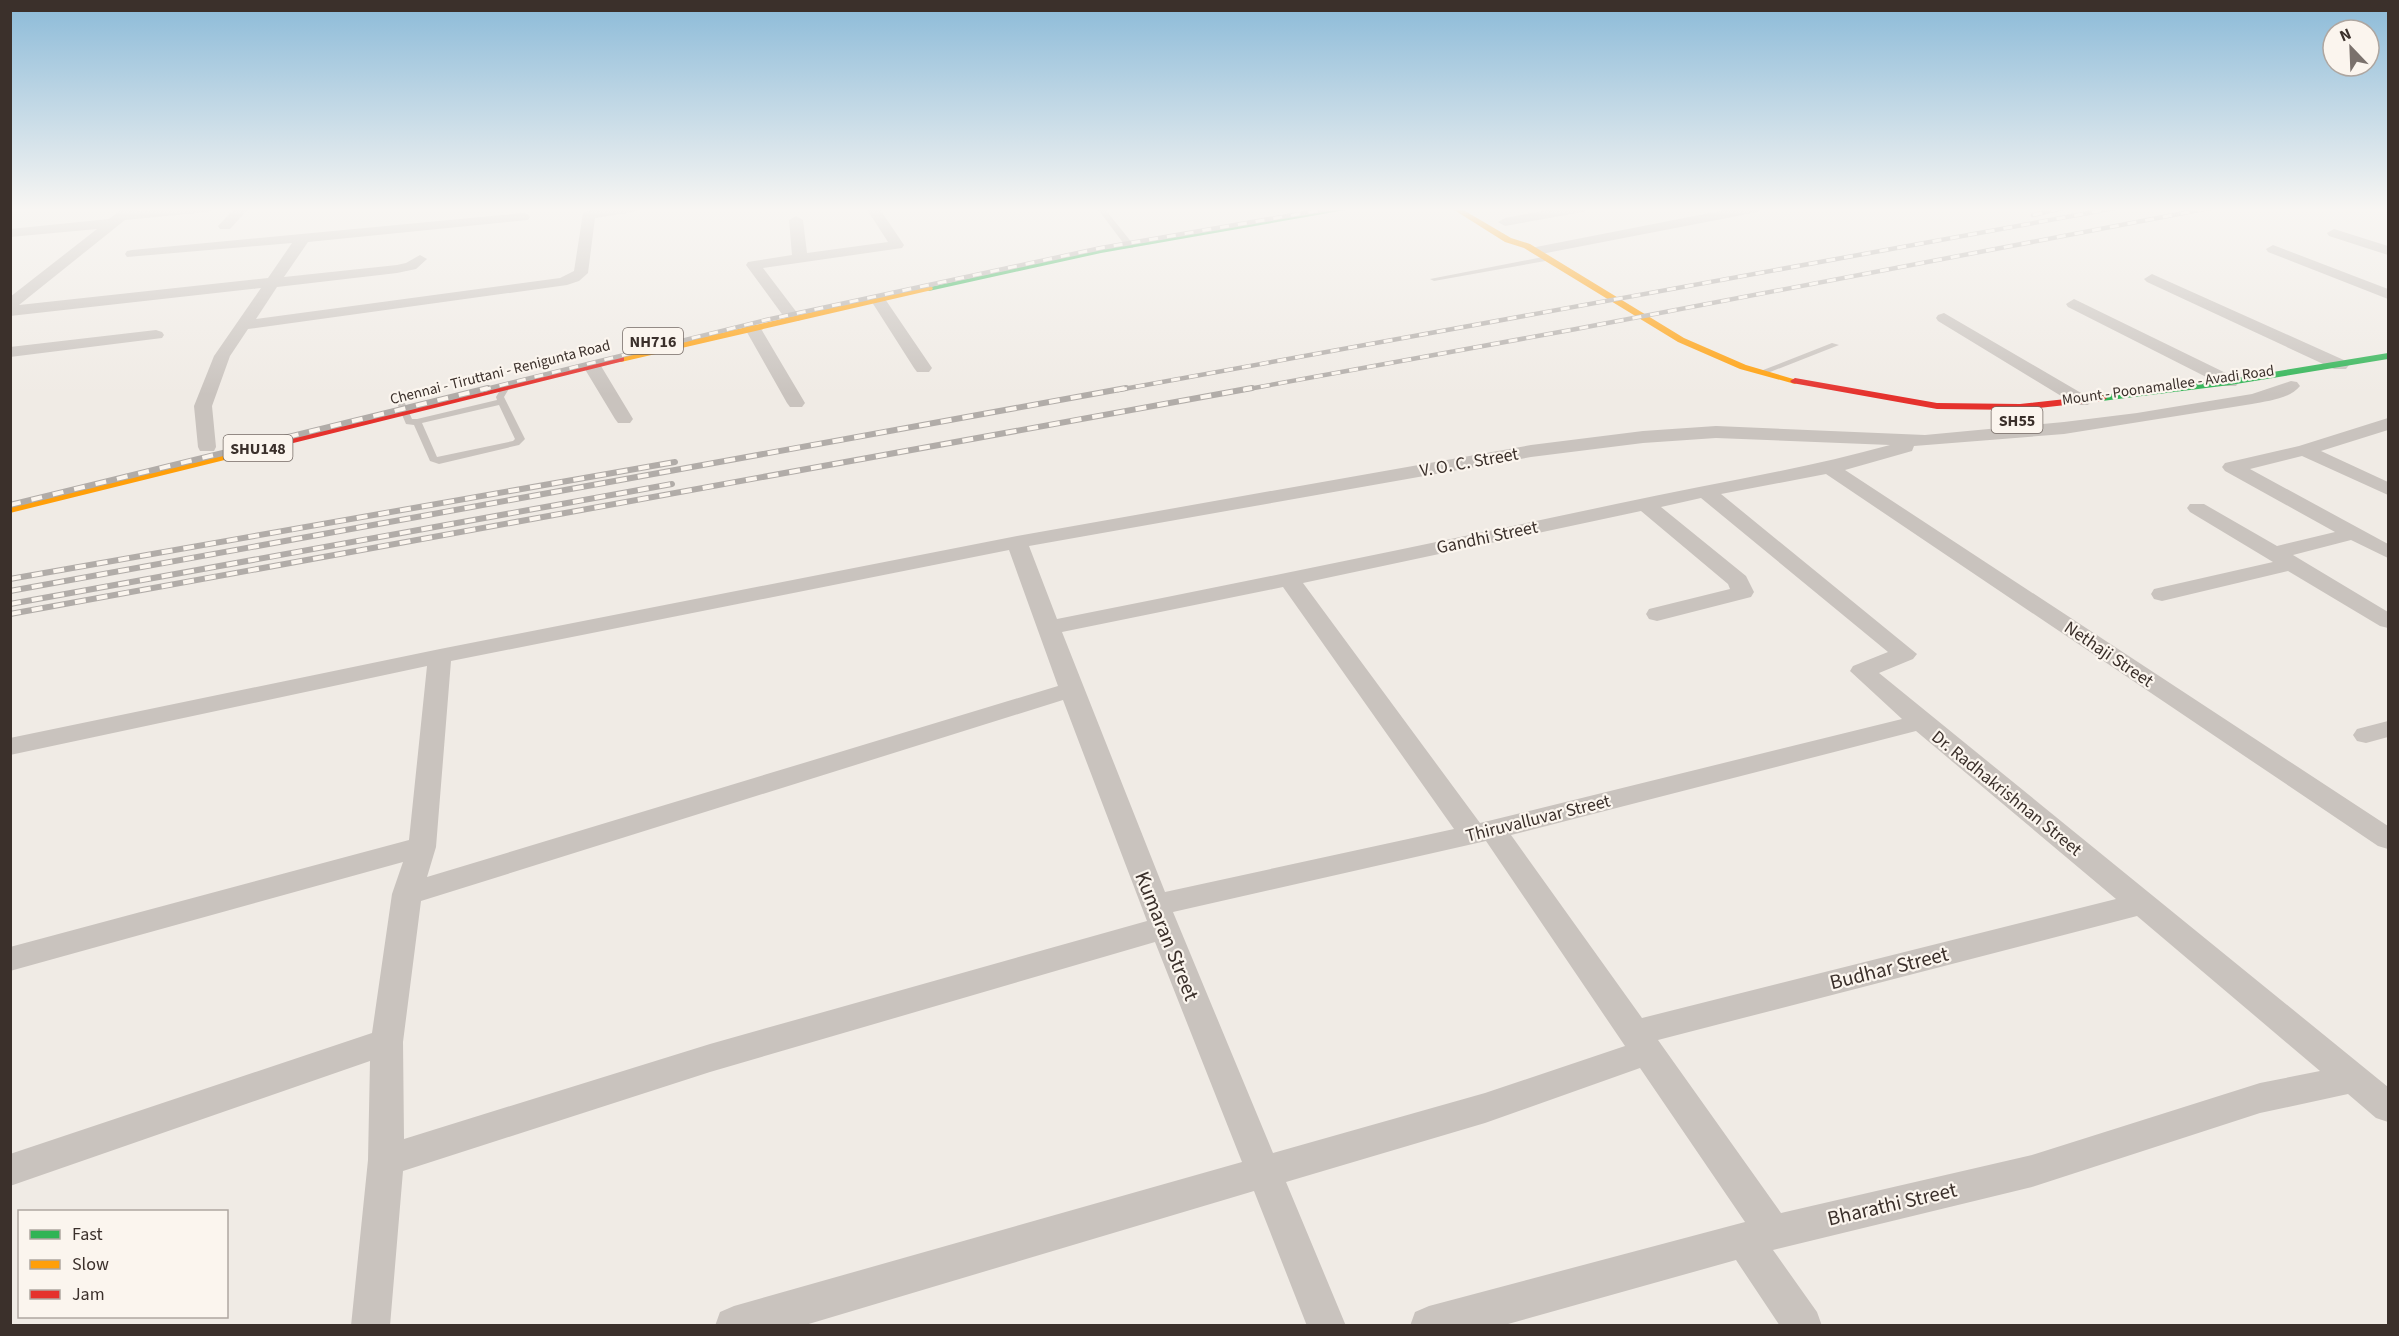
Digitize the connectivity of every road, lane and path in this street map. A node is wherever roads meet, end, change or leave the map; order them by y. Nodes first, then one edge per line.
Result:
1 (54, 270) edge
2 (282, 270) edge
3 (376, 270) edge
4 (581, 270) edge
5 (757, 270) edge
6 (992, 270) edge
7 (1003, 270) edge
8 (1466, 270) edge
9 (1568, 270) edge
10 (2328, 270) edge
11 (1434, 279) dead end
12 (2152, 279) dead end
13 (274, 282) junction
14 (2388, 294) edge
15 (878, 299) junction
16 (2074, 304) dead end
17 (10, 305) edge
18 (10, 311) edge
19 (789, 313) junction
20 (1944, 318) dead end
21 (244, 325) junction
22 (752, 327) junction
23 (156, 335) dead end
24 (1835, 345) dead end
25 (10, 352) edge
26 (2382, 357) edge
27 (2340, 365) junction
28 (592, 366) junction
29 (923, 368) dead end
30 (2388, 370) edge
31 (1762, 372) junction
32 (1813, 386) junction
33 (2291, 386) junction
34 (2228, 388) junction
35 (504, 394) junction
36 (2082, 401) junction
37 (796, 403) dead end
38 (403, 407) junction
39 (624, 419) dead end
40 (417, 422) junction
41 (2388, 424) edge
42 (1925, 441) junction
43 (207, 447) junction
44 (2304, 450) junction
45 (1829, 468) junction
46 (56, 484) dead end
47 (2388, 489) edge
48 (1705, 491) junction
49 (1645, 504) junction
50 (2197, 508) dead end
51 (10, 510) edge
52 (2355, 532) junction
53 (1017, 542) junction
54 (2388, 552) edge
55 (2282, 559) junction
56 (1288, 579) junction
57 (2162, 594) dead end
58 (1657, 614) dead end
59 (2388, 621) edge
60 (1048, 628) junction
61 (440, 656) junction
62 (1070, 690) junction
63 (1921, 722) junction
64 (10, 747) edge
65 (1483, 832) junction
66 (2388, 839) edge
67 (422, 847) junction
68 (407, 894) junction
69 (2142, 904) junction
70 (1159, 916) junction
71 (10, 959) edge
72 (387, 1042) junction
73 (1642, 1042) junction
74 (2354, 1078) junction
75 (2388, 1107) edge
76 (386, 1160) junction
77 (10, 1170) edge
78 (1264, 1173) junction
79 (1759, 1236) junction
80 (370, 1326) edge
81 (734, 1326) edge
82 (1327, 1326) edge
83 (1429, 1326) edge
84 (1803, 1326) edge

1 - 17 street
2 - 13 street
3 - 13 street
4 - 21 street
5 - 19 street
6 - 19 main road, Chennai - Tiruttani - Renigunta Road / NH716
7 - 15 main road, Chennai - Tiruttani - Renigunta Road / SHU148
8 - 11 lane
9 - 31 main road
10 - 14 street
12 - 27 street
13 - 18 street
13 - 21 street
15 - 19 main road, Chennai - Tiruttani - Renigunta Road / SHU148
15 - 29 street
16 - 34 street
19 - 22 main road, Chennai - Tiruttani - Renigunta Road / SHU148
19 - 38 main road, Chennai - Tiruttani - Renigunta Road / NH716
20 - 36 street
21 - 43 street
22 - 28 main road, Chennai - Tiruttani - Renigunta Road / SHU148
22 - 37 street
23 - 25 street
24 - 31 lane
26 - 27 main road
27 - 34 main road
28 - 35 main road, Chennai - Tiruttani - Renigunta Road / SHU148
28 - 39 street
30 - 33 main road, Mount - Poonamallee - Avadi Road / SH55
31 - 32 main road
32 - 34 main road, Mount - Poonamallee - Avadi Road / SH55
32 - 36 main road
33 - 34 main road, Mount - Poonamallee - Avadi Road / SH55
33 - 42 street
34 - 36 main road
35 - 38 main road, Chennai - Tiruttani - Renigunta Road / SHU148
35 - 40 lane
35 - 40 lane
38 - 40 lane
38 - 43 main road, Chennai - Tiruttani - Renigunta Road / NH716
38 - 51 main road, Chennai - Tiruttani - Renigunta Road / SHU148
41 - 44 street
42 - 45 street, Gandhi Street
42 - 53 street, V. O. C. Street
43 - 46 main road, Chennai - Tiruttani - Renigunta Road / NH716
44 - 47 street
44 - 52 street
45 - 48 street, Gandhi Street
45 - 66 street, Nethaji Street
48 - 49 street, Gandhi Street
48 - 63 street, Dr. Radhakrishnan Street
49 - 56 street, Gandhi Street
49 - 58 street
50 - 55 street
52 - 54 street
52 - 55 street
53 - 60 street, Kumaran Street
53 - 61 street, V. O. C. Street
55 - 57 street
55 - 59 street
56 - 60 street, Gandhi Street
56 - 65 street
60 - 62 street, Kumaran Street
61 - 64 street, V. O. C. Street
61 - 67 street
62 - 68 street
62 - 70 street, Kumaran Street
63 - 65 street, Thiruvalluvar Street
63 - 69 street, Dr. Radhakrishnan Street
65 - 70 street, Thiruvalluvar Street
65 - 73 street
67 - 68 street
67 - 71 street
68 - 72 street
69 - 73 street, Budhar Street
69 - 74 street, Dr. Radhakrishnan Street
70 - 76 street, Thiruvalluvar Street
70 - 78 street, Kumaran Street
72 - 76 street
72 - 77 street
73 - 78 street, Budhar Street
73 - 79 street
74 - 75 street, Dr. Radhakrishnan Street
74 - 79 street, Bharathi Street
76 - 80 street
78 - 81 street, Budhar Street
78 - 82 street, Kumaran Street
79 - 83 street, Bharathi Street
79 - 84 street

